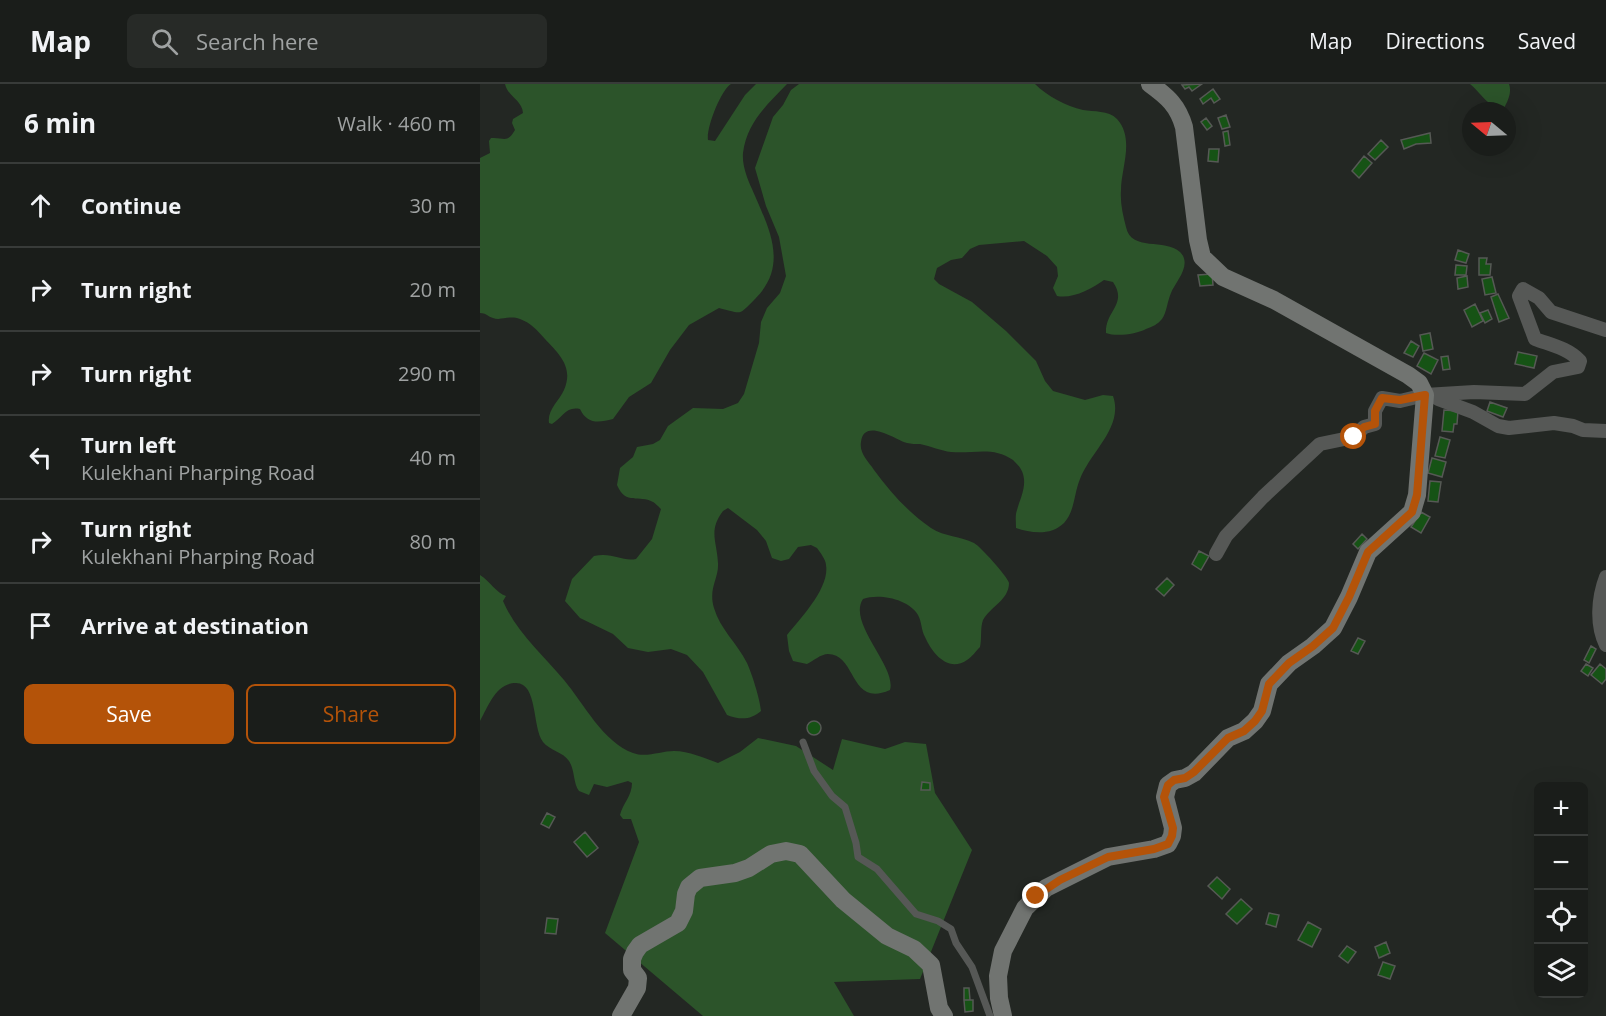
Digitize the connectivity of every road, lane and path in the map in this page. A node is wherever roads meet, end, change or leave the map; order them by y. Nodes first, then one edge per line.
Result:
1 (1150, 84) edge
2 (1606, 330) edge
3 (1425, 395) junction
4 (1606, 432) edge
5 (1216, 554) dead end
6 (1606, 577) edge
7 (1606, 645) edge
8 (803, 742) dead end
9 (621, 1016) edge
10 (944, 1016) edge
11 (990, 1016) edge
12 (1003, 1016) edge

1 - 3 main road
2 - 3 street
3 - 4 street
3 - 5 street
3 - 12 main road
6 - 7 street
8 - 11 lane
9 - 10 main road

